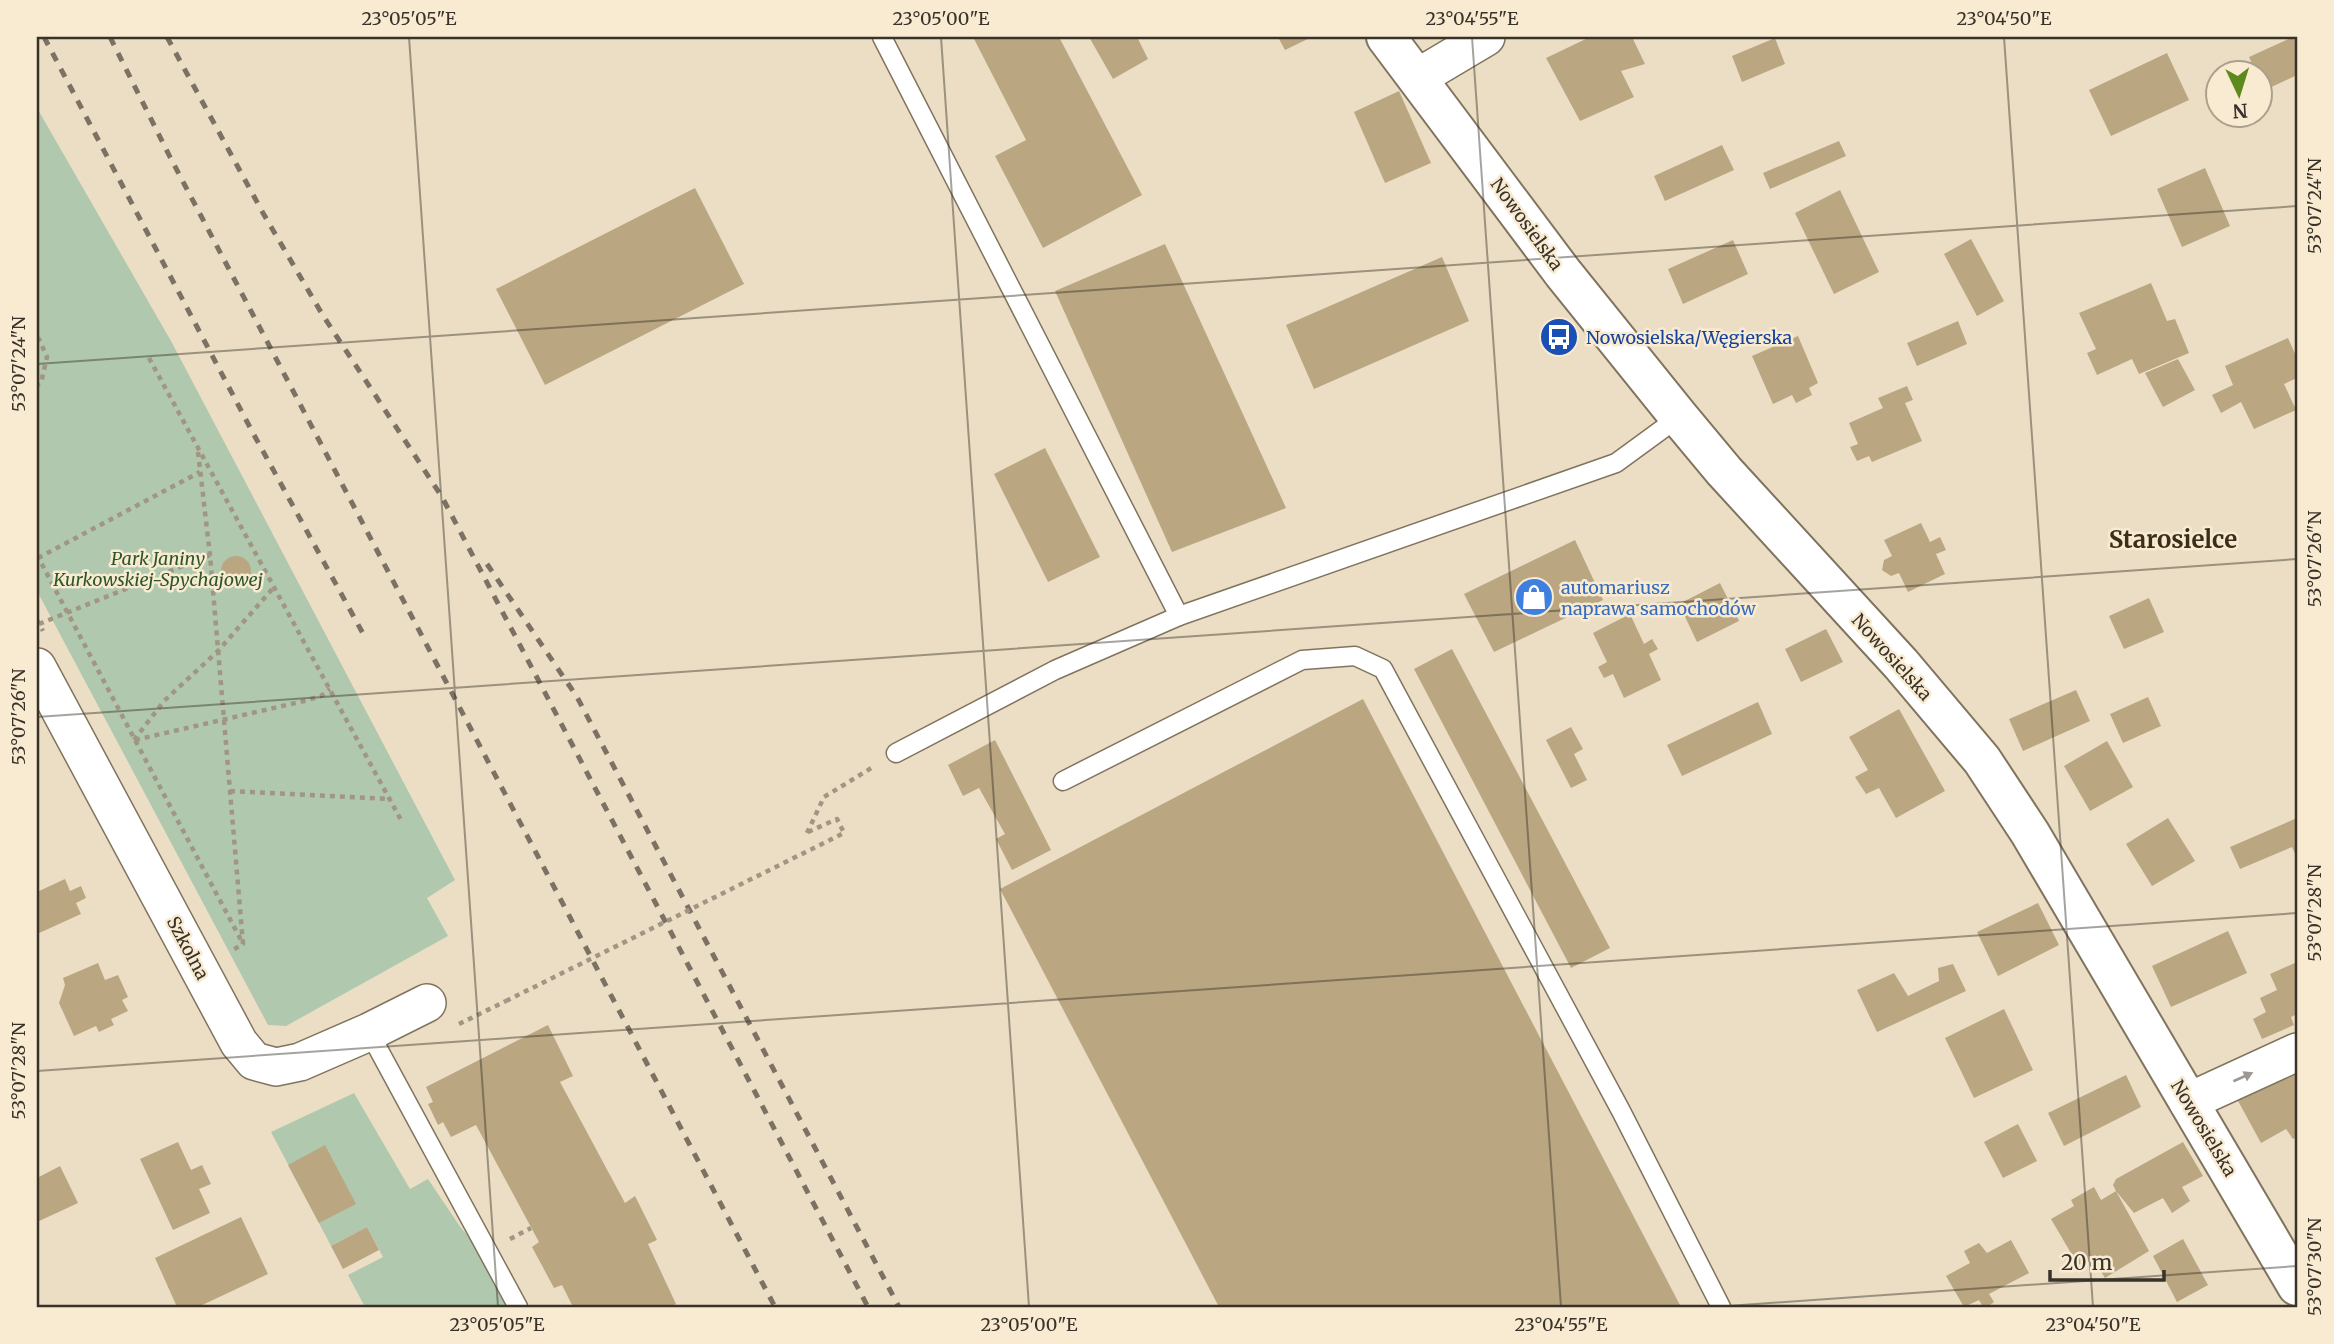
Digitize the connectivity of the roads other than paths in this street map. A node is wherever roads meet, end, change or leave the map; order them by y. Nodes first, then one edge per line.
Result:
1 (882, 37) edge
2 (1385, 37) edge
3 (1486, 37) edge
4 (1417, 78) junction
5 (1679, 417) junction
6 (1179, 616) junction
7 (41, 652) edge
8 (896, 753) road end
9 (1063, 780) dead end
10 (437, 1016) road end
11 (369, 1032) junction
12 (2297, 1052) edge
13 (2188, 1102) junction
14 (2297, 1286) edge
15 (518, 1307) edge
16 (1721, 1307) edge

1 - 6 lane
2 - 4 street, Nowosielska
3 - 4 street
4 - 5 street, Nowosielska
5 - 6 lane
5 - 13 street, Nowosielska
6 - 8 lane
7 - 11 street, Szkolna
9 - 16 lane
10 - 11 street, Szkolna
11 - 15 lane
13 -> 12 street
13 - 14 street, Nowosielska

